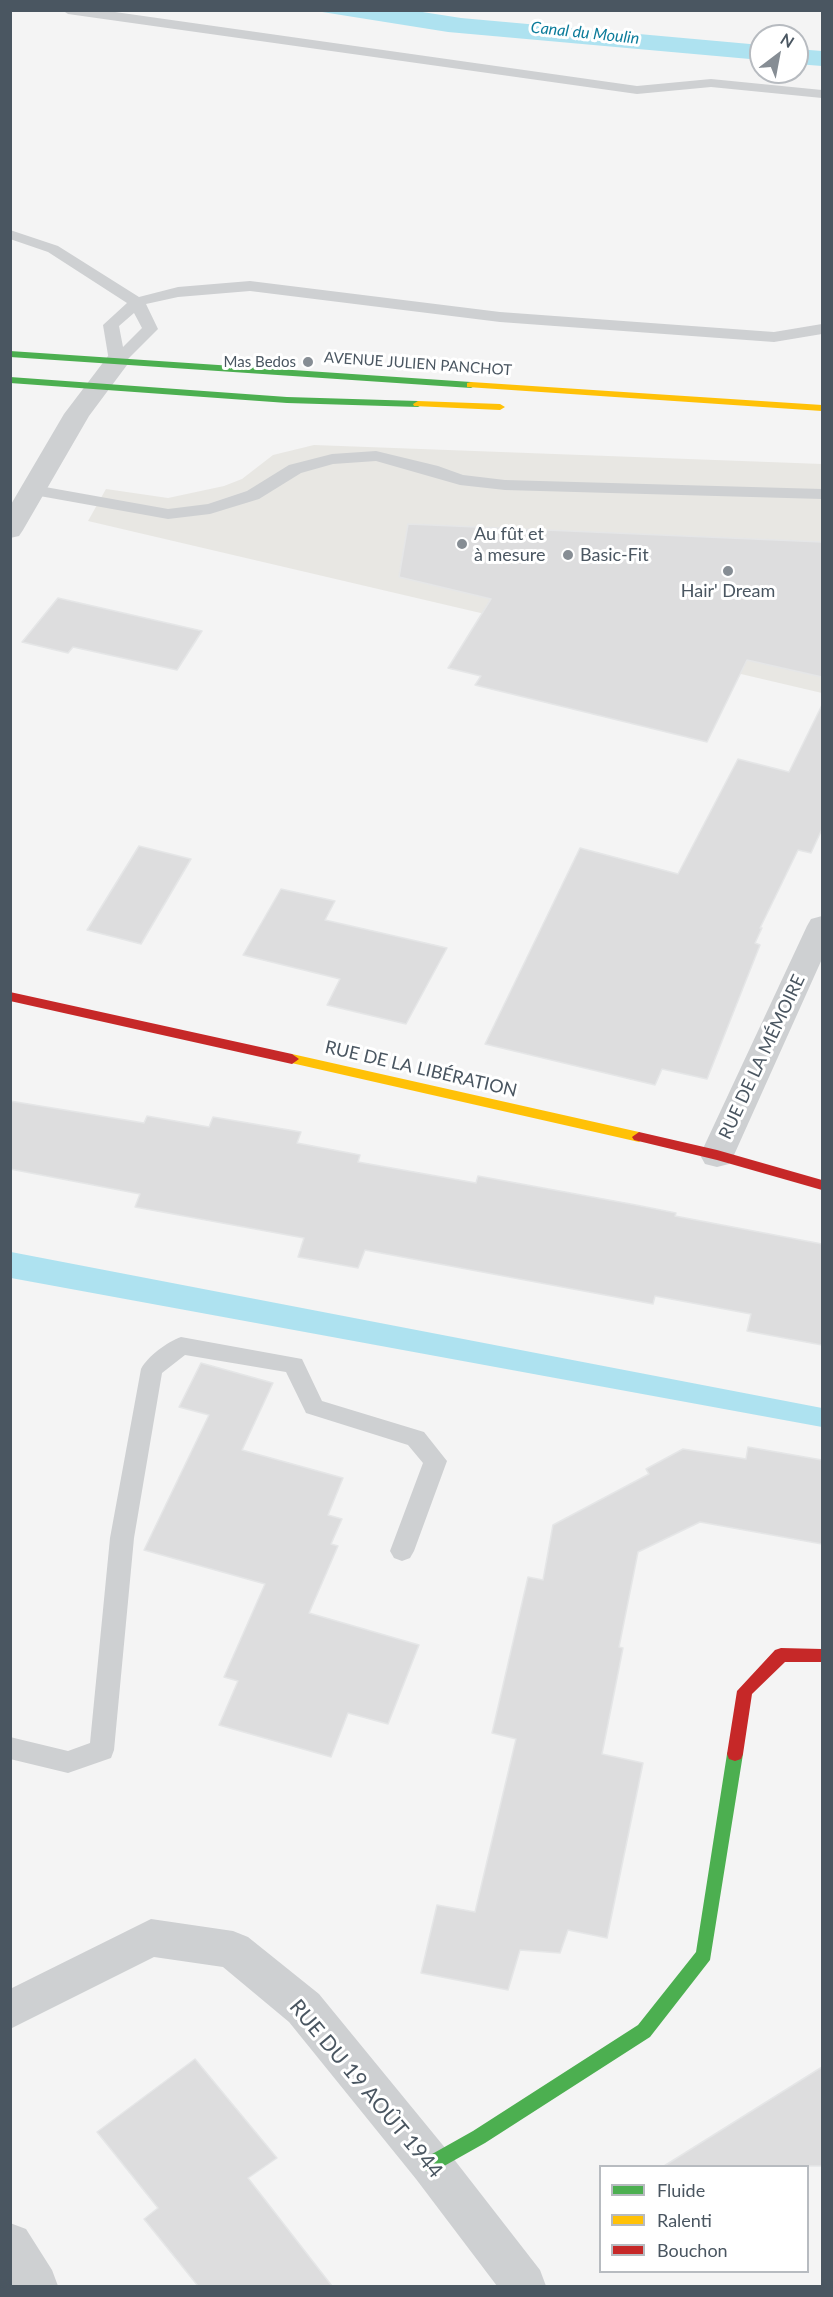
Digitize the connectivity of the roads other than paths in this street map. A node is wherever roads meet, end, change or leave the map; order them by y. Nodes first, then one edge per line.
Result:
1 (68, 10) edge
2 (822, 94) edge
3 (10, 234) edge
4 (137, 302) junction
5 (822, 329) edge
6 (10, 354) edge
7 (117, 361) junction
8 (10, 380) edge
9 (98, 386) junction
10 (511, 408) dead end
11 (822, 409) edge
12 (687, 414) dead end
13 (34, 490) junction
14 (822, 494) edge
15 (10, 530) edge
16 (822, 926) edge
17 (10, 996) edge
18 (717, 1155) junction
19 (822, 1185) edge
20 (402, 1551) dead end
21 (822, 1656) edge
22 (10, 1748) edge
23 (10, 2010) edge
24 (431, 2164) junction
25 (10, 2244) edge
26 (36, 2286) edge
27 (524, 2286) edge

1 - 2 lane
3 - 4 lane
4 - 5 lane
4 - 7 lane
4 - 7 lane
6 - 7 main road, AVENUE JULIEN PANCHOT
7 - 9 street
7 - 11 main road, AVENUE JULIEN PANCHOT
8 - 9 main road
9 - 10 main road
9 - 13 street
11 - 12 main road, AVENUE JULIEN PANCHOT
13 - 14 lane
13 - 15 street
16 - 18 street, RUE DE LA MÉMOIRE
17 - 18 main road, RUE DE LA LIBÉRATION
18 - 19 main road, RUE DE LA LIBÉRATION
20 - 22 lane
21 - 24 main road
23 - 24 street, RUE DU 19 AOÛT 1944
24 - 27 street, RUE DU 19 AOÛT 1944
25 - 26 street

